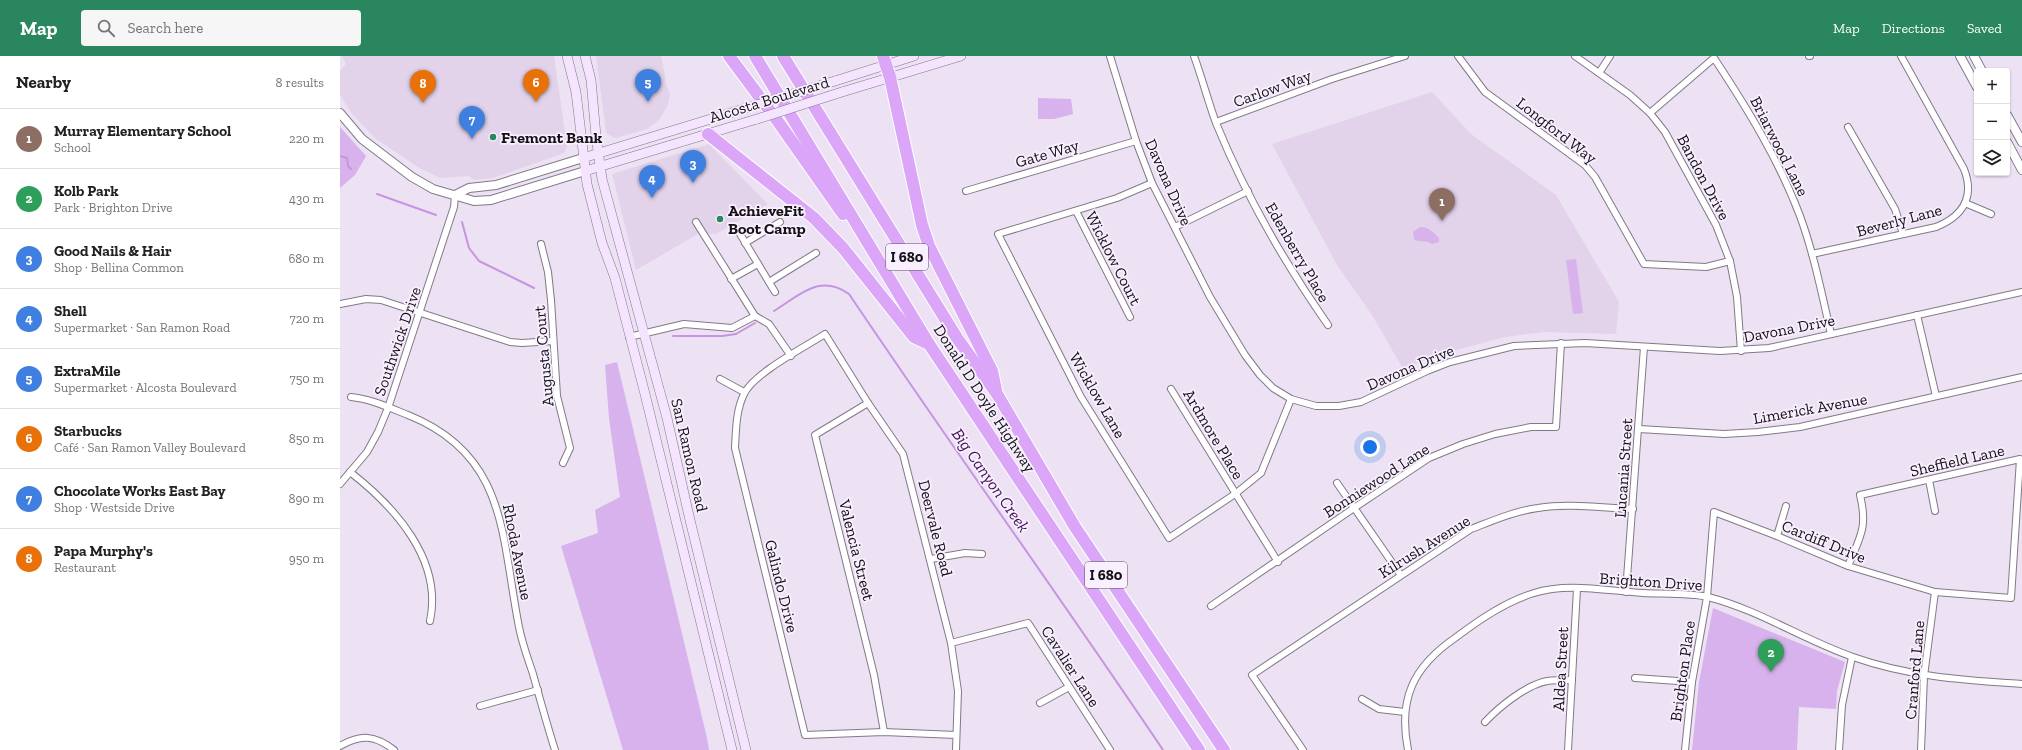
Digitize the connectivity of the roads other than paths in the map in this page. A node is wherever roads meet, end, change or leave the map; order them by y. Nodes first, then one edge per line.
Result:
1 (567, 56) edge
2 (585, 56) edge
3 (729, 56) edge
4 (755, 56) edge
5 (783, 56) edge
6 (914, 56) edge
7 (961, 56) edge
8 (1110, 56) edge
9 (1194, 56) edge
10 (1406, 56) edge
11 (1458, 56) edge
12 (1575, 56) edge
13 (1610, 56) edge
14 (1901, 56) edge
15 (1974, 56) edge
16 (1962, 57) edge
17 (884, 60) edge
18 (1980, 68) edge
19 (1598, 73) junction
20 (890, 77) junction
21 (1974, 81) edge
22 (340, 113) edge
23 (1650, 113) junction
24 (2010, 120) edge
25 (1216, 122) junction
26 (1848, 127) dead end
27 (708, 134) junction
28 (1136, 141) junction
29 (2022, 142) edge
30 (2010, 148) edge
31 (598, 154) junction
32 (583, 158) junction
33 (600, 167) junction
34 (2022, 170) edge
35 (585, 171) junction
36 (1152, 183) junction
37 (966, 191) dead end
38 (1248, 191) junction
39 (456, 195) junction
40 (1965, 203) junction
41 (1076, 211) junction
42 (1991, 214) dead end
43 (696, 222) dead end
44 (780, 222) dead end
45 (1175, 227) junction
46 (737, 229) dead end
47 (1903, 234) junction
48 (745, 243) junction
49 (540, 244) dead end
50 (816, 253) dead end
51 (1812, 254) junction
52 (1730, 261) junction
53 (758, 264) junction
54 (890, 277) junction
55 (731, 279) junction
56 (769, 282) junction
57 (775, 292) dead end
58 (2022, 292) edge
59 (340, 304) edge
60 (421, 312) junction
61 (1917, 315) junction
62 (755, 316) junction
63 (1130, 317) dead end
64 (1328, 325) dead end
65 (644, 333) junction
66 (825, 334) joint
67 (1831, 334) junction
68 (629, 337) junction
69 (553, 341) junction
70 (1561, 343) junction
71 (929, 344) junction
72 (1644, 347) junction
73 (1741, 351) junction
74 (791, 356) junction
75 (2022, 377) edge
76 (720, 379) dead end
77 (1171, 388) dead end
78 (744, 392) junction
79 (997, 394) junction
80 (1936, 396) junction
81 (351, 398) dead end
82 (1291, 399) junction
83 (868, 403) junction
84 (388, 408) junction
85 (1639, 429) junction
86 (563, 463) dead end
87 (350, 472) junction
88 (1929, 480) junction
89 (1337, 482) dead end
90 (340, 484) edge
91 (1235, 494) junction
92 (1786, 506) dead end
93 (1354, 508) junction
94 (1633, 510) junction
95 (1935, 511) dead end
96 (1777, 536) junction
97 (982, 554) dead end
98 (931, 559) junction
99 (1278, 562) junction
100 (1848, 566) junction
101 (1400, 574) junction
102 (1577, 589) junction
103 (1626, 592) junction
104 (1935, 592) junction
105 (1707, 597) junction
106 (2011, 598) joint
107 (1211, 606) dead end
108 (430, 621) dead end
109 (950, 643) junction
110 (1852, 657) junction
111 (1924, 676) junction
112 (1635, 678) dead end
113 (1572, 680) junction
114 (1692, 682) junction
115 (2022, 684) edge
116 (1069, 687) junction
117 (538, 690) junction
118 (1362, 699) dead end
119 (1040, 703) dead end
120 (480, 706) dead end
121 (1405, 712) junction
122 (1485, 722) dead end
123 (884, 732) junction
124 (956, 735) junction
125 (340, 746) edge
126 (394, 750) edge
127 (554, 750) edge
128 (732, 750) edge
129 (746, 750) edge
130 (956, 750) edge
131 (1110, 750) edge
132 (1199, 750) edge
133 (1224, 750) edge
134 (1303, 750) edge
135 (1408, 750) edge
136 (1568, 750) edge
137 (1685, 750) edge
138 (1839, 750) edge
139 (1921, 750) edge

1 - 32 main road, San Ramon Road
2 - 31 main road, San Ramon Road
3 - 54 highway
4 - 54 highway, Donald D Doyle Highway / I 680
5 - 79 highway, Donald D Doyle Highway / I 680
6 - 17 main road, Alcosta Boulevard
7 - 20 main road, Alcosta Boulevard
8 - 28 street, Davona Drive
9 - 25 street, Edenberry Place
10 - 25 street, Carlow Way
11 - 52 street, Longford Way
12 - 19 street, Bandon Drive
13 - 19 street
14 - 40 street
15 - 18 street
16 - 21 street
17 - 20 highway
17 - 31 main road, Alcosta Boulevard, bridge
19 - 23 street, Bandon Drive
20 - 27 main road, Alcosta Boulevard, bridge
20 - 79 highway
22 - 39 street
23 - 51 street, Briarwood Lane
23 - 52 street, Bandon Drive
24 - 29 street
25 - 38 street, Edenberry Place
26 - 47 street
27 - 33 main road, Alcosta Boulevard
27 - 71 highway
28 - 36 street, Davona Drive
28 - 37 street, Gate Way
30 - 34 street
31 - 32 main road, Alcosta Boulevard
31 - 33 main road, San Ramon Road
32 - 35 main road, San Ramon Road
32 - 39 street
33 - 35 main road, Alcosta Boulevard
33 - 65 main road, San Ramon Road
35 - 39 street
35 - 68 main road, San Ramon Road
36 - 41 street, Wicklow Lane
36 - 45 street, Davona Drive
38 - 45 street
38 - 64 street, Edenberry Place
39 - 60 street, Southwick Drive
40 - 42 street
40 - 47 street, Beverly Lane
41 - 63 street, Wicklow Court
41 - 91 street, Wicklow Lane
43 - 55 street
44 - 48 street
45 - 82 street, Davona Drive
46 - 48 street
47 - 51 street, Beverly Lane
48 - 53 street
49 - 69 street, Augusta Court
50 - 56 street
51 - 67 street, Briarwood Lane
52 - 73 street, Bandon Drive
53 - 55 street
53 - 56 street
54 - 71 highway, Donald D Doyle Highway / I 680
55 - 62 street
56 - 57 street
58 - 61 street, Davona Drive
59 - 60 street
60 - 69 street
60 - 84 street, Southwick Drive
61 - 67 street, Davona Drive
61 - 80 street
62 - 65 street
62 - 74 street
65 - 68 street
65 - 129 main road, San Ramon Road
66 - 74 street, Galindo Drive
66 - 83 street, Deervale Road
67 - 73 street, Davona Drive
68 - 128 main road, San Ramon Road
69 - 86 street, Augusta Court
70 - 72 street, Davona Drive
70 - 82 street, Davona Drive
70 - 93 street, Bonniewood Lane
71 - 132 highway, Donald D Doyle Highway / I 680
72 - 73 street, Davona Drive
72 - 85 street, Lucania Street
74 - 78 street, Galindo Drive
75 - 80 street, Limerick Avenue
76 - 78 street
77 - 91 street, Ardmore Place
78 - 123 street, Galindo Drive
79 - 133 highway, Donald D Doyle Highway / I 680
80 - 85 street, Limerick Avenue
81 - 84 street, Rhoda Avenue
82 - 91 street, Wicklow Lane
83 - 98 street, Deervale Road
83 - 123 street, Valencia Street
84 - 87 street, Southwick Drive
84 - 117 street, Rhoda Avenue
85 - 94 street, Lucania Street
87 - 90 street, Southwick Drive
87 - 108 street
88 - 95 street
88 - 100 street, Sheffield Lane
88 - 106 street, Sheffield Lane
89 - 93 street
91 - 99 street, Ardmore Place
92 - 96 street
93 - 99 street, Bonniewood Lane
93 - 101 street
94 - 101 street, Kilrush Avenue
94 - 103 street, Lucania Street
96 - 100 street, Cardiff Drive
96 - 105 street, Cardiff Drive
97 - 98 street
98 - 109 street, Deervale Road
99 - 107 street, Bonniewood Lane
100 - 104 street, Cardiff Drive
101 - 134 street, Kilrush Avenue
102 - 103 street, Brighton Drive
102 - 113 street, Aldea Street
102 - 121 street, Brighton Drive
103 - 105 street, Brighton Drive
104 - 106 street, Cardiff Drive
104 - 111 street, Cranford Lane
105 - 110 street, Brighton Drive
105 - 114 street, Brighton Place
109 - 116 street, Cavalier Lane
109 - 124 street, Deervale Road
110 - 111 street, Brighton Drive
110 - 138 street
111 - 115 street, Brighton Drive
111 - 139 street, Cranford Lane
112 - 114 street
113 - 122 street
113 - 136 street, Aldea Street
114 - 137 street, Brighton Place
116 - 119 street
116 - 131 street, Cavalier Lane
117 - 120 street
117 - 127 street, Rhoda Avenue
118 - 121 street
121 - 135 street, Brighton Drive
123 - 124 street, Galindo Drive
124 - 130 street, Deervale Road
125 - 126 street

